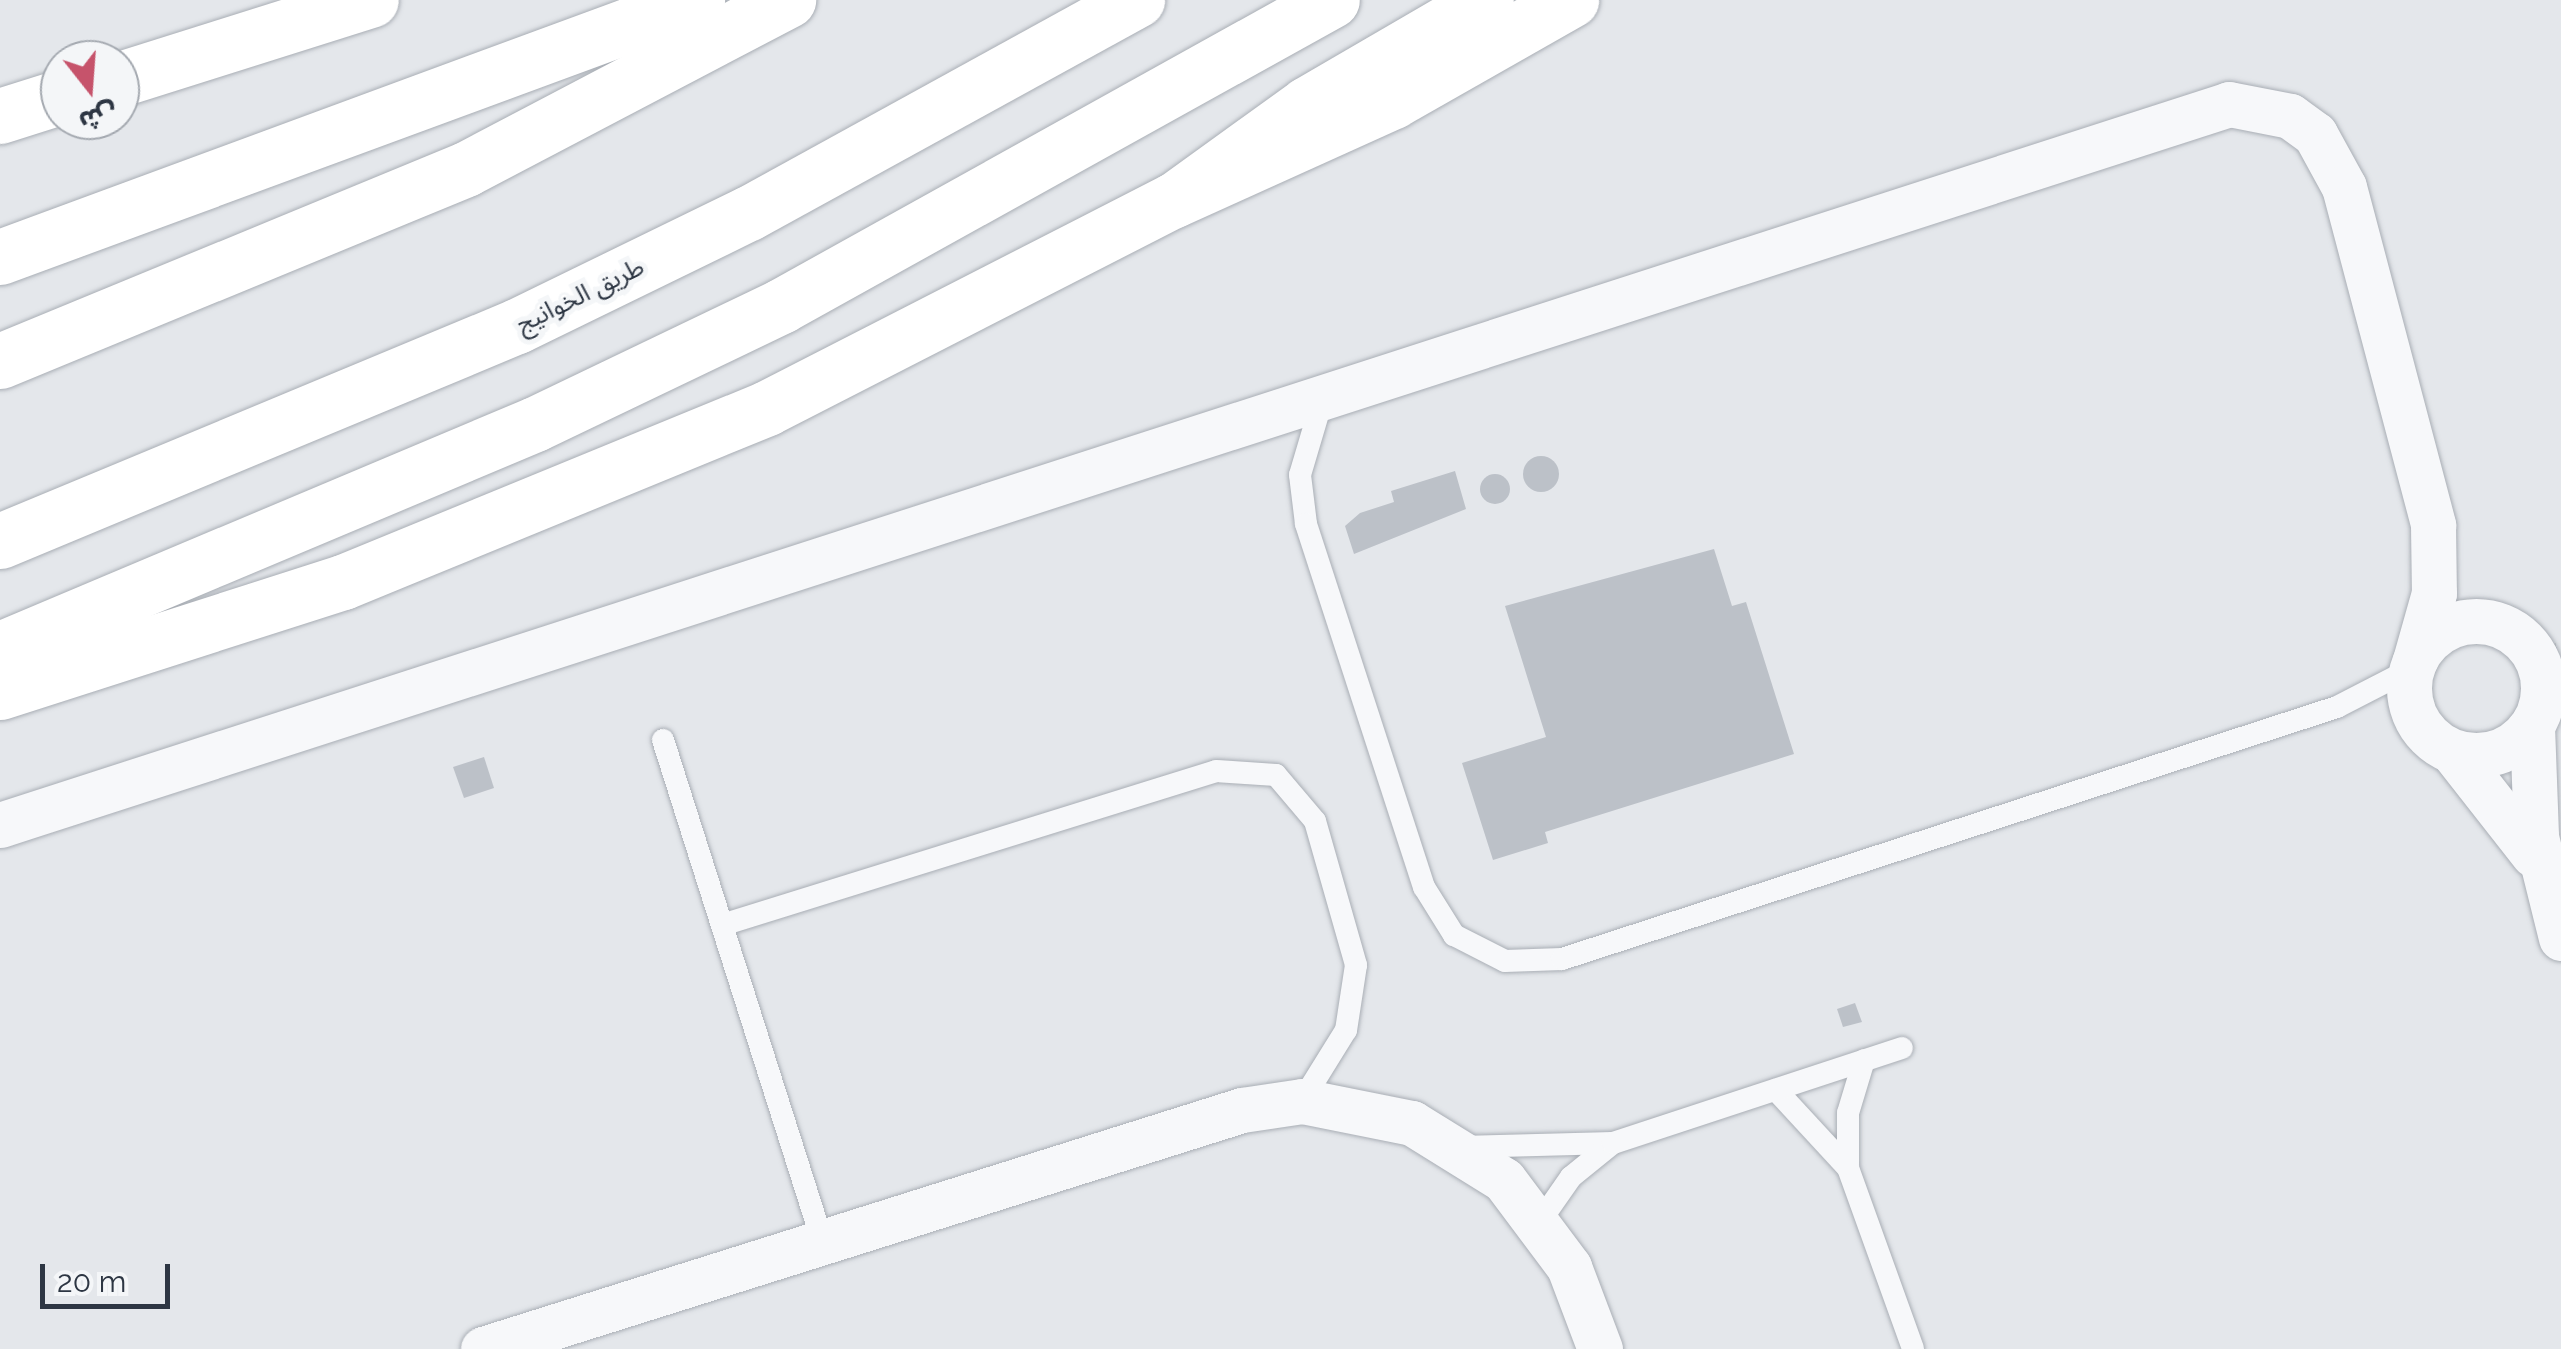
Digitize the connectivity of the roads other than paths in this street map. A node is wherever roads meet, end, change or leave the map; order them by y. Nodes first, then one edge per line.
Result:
1 (371, 0) edge
2 (697, 0) edge
3 (788, 0) edge
4 (1137, 0) edge
5 (1332, 0) edge
6 (1486, 0) edge
7 (1571, 0) edge
8 (140, 73) edge
9 (40, 103) edge
10 (0, 116) edge
11 (1174, 200) junction
12 (0, 257) edge
13 (0, 360) edge
14 (1321, 404) junction
15 (0, 541) edge
16 (2547, 648) edge
17 (0, 649) edge
18 (2413, 664) junction
19 (0, 692) edge
20 (2532, 726) junction
21 (663, 740) dead end
22 (2452, 752) junction
23 (0, 825) edge
24 (2543, 873) junction
25 (722, 925) junction
26 (2561, 938) edge
27 (1902, 1048) dead end
28 (1864, 1060) junction
29 (1776, 1090) junction
30 (1302, 1101) junction
31 (1613, 1143) junction
32 (1461, 1147) junction
33 (1848, 1168) junction
34 (1541, 1220) junction
35 (822, 1240) junction
36 (483, 1349) edge
37 (1600, 1349) edge
38 (1912, 1349) edge

1 - 8 main road
2 - 12 main road
3 - 13 main road
4 - 15 main road, طريق الخوانيج
5 - 17 main road
6 - 11 main road
7 - 11 main road
9 - 10 main road
11 - 19 main road
14 - 18 lane
14 - 18 street
14 - 23 street
16 - 18 street
16 - 20 street
18 - 22 street
20 - 22 street
20 - 24 street
21 - 25 lane
22 - 24 street
24 - 26 street
25 - 30 lane
25 - 35 lane
27 - 28 lane
28 - 29 lane
28 - 33 lane
29 - 31 lane
29 - 33 lane
30 - 32 street
30 - 35 street
31 - 32 lane
31 - 34 lane
32 - 34 street
33 - 38 lane
34 - 37 street
35 - 36 street

